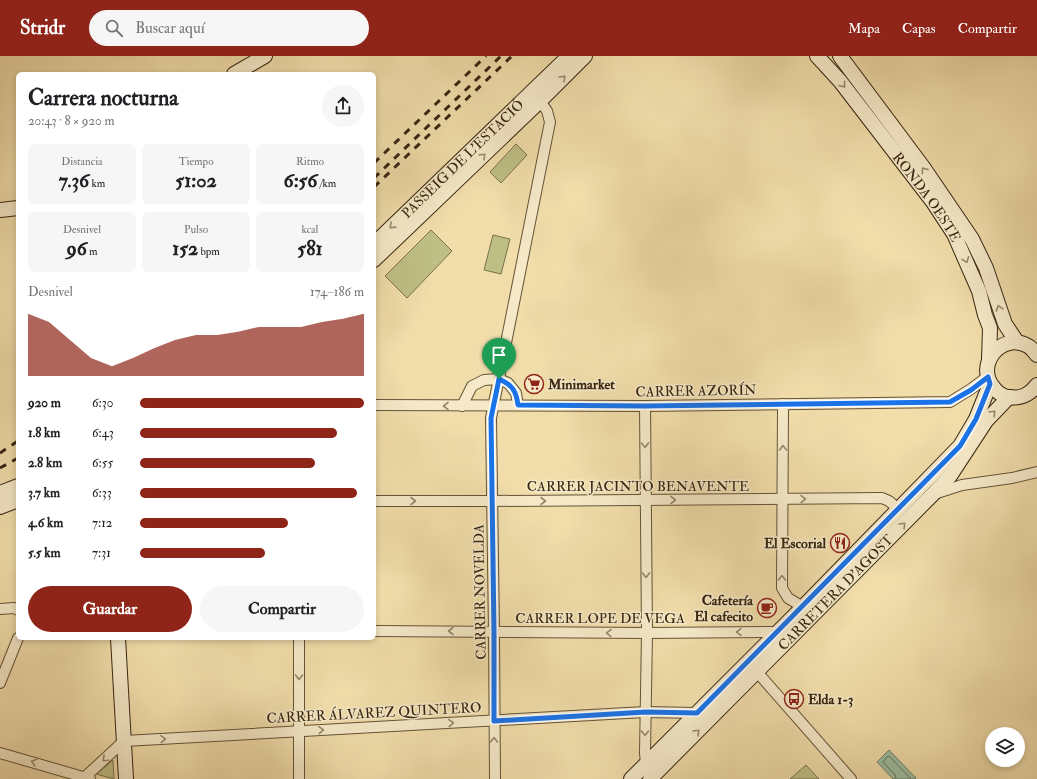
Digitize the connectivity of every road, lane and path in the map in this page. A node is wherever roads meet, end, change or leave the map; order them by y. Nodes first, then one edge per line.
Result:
1 (569, 56) edge
2 (585, 56) edge
3 (817, 56) edge
4 (840, 56) edge
5 (257, 58) edge
6 (237, 72) edge
7 (540, 101) junction
8 (376, 242) edge
9 (376, 258) edge
10 (1030, 347) edge
11 (989, 360) junction
12 (499, 379) junction
13 (989, 380) junction
14 (1037, 385) edge
15 (1009, 397) junction
16 (783, 404) junction
17 (518, 405) junction
18 (376, 406) edge
19 (462, 406) junction
20 (494, 406) junction
21 (645, 406) junction
22 (1037, 472) edge
23 (16, 487) edge
24 (0, 493) edge
25 (933, 494) junction
26 (783, 499) junction
27 (646, 500) junction
28 (16, 501) edge
29 (376, 501) edge
30 (492, 501) junction
31 (0, 507) edge
32 (898, 509) junction
33 (802, 607) junction
34 (0, 609) edge
35 (16, 609) edge
36 (376, 631) edge
37 (494, 632) junction
38 (778, 632) junction
39 (647, 633) junction
40 (17, 640) edge
41 (118, 640) edge
42 (299, 640) edge
43 (752, 667) junction
44 (0, 683) edge
45 (646, 712) junction
46 (697, 713) junction
47 (494, 721) junction
48 (299, 731) junction
49 (124, 741) junction
50 (0, 753) edge
51 (646, 764) junction
52 (88, 778) edge
53 (126, 779) edge
54 (299, 779) edge
55 (495, 779) edge
56 (631, 779) edge
57 (650, 779) edge
58 (851, 779) edge

1 -> 8 main road, PASSEIG DE L'ESTACIÓ
7 -> 2 main road
3 -> 11 main road, RONDA OESTE
10 -> 4 main road, RONDA OESTE
5 - 6 main road
9 -> 7 main road, PASSEIG DE L'ESTACIÓ
7 - 12 street, CARRER NOVELDA
10 - 11 main road
11 - 13 main road, RONDA OESTE
12 - 17 street
12 - 19 street
12 - 20 street, CARRER NOVELDA
13 - 15 main road
13 - 16 street, CARRER AZORÍN
13 - 32 main road, CARRETERA D'AGOST
14 - 15 main road
25 -> 15 main road, CARRETERA D'AGOST
16 - 21 street, CARRER AZORÍN
26 -> 16 street
17 - 20 street, CARRER AZORÍN
17 - 21 street, CARRER AZORÍN
19 -> 18 street, CARRER AZORÍN
19 - 20 street, CARRER AZORÍN
20 - 30 street, CARRER NOVELDA
21 -> 27 street
22 - 25 street
23 - 24 main road
43 -> 25 main road, CARRETERA D'AGOST
27 -> 26 street, CARRER JACINTO BENAVENTE
26 -> 32 street, CARRER JACINTO BENAVENTE
33 -> 26 street
30 -> 27 street, CARRER JACINTO BENAVENTE
27 -> 39 street
28 - 31 main road
29 -> 30 street, CARRER JACINTO BENAVENTE
30 - 37 street, CARRER NOVELDA
32 - 33 main road, CARRETERA D'AGOST
33 - 38 main road, CARRETERA D'AGOST
34 - 35 street
37 -> 36 street, CARRER LOPE DE VEGA
39 -> 37 street, CARRER LOPE DE VEGA
37 - 47 street, CARRER NOVELDA
38 -> 39 street, CARRER LOPE DE VEGA
38 - 43 main road, CARRETERA D'AGOST
39 - 45 street
40 - 44 street
41 - 49 main road
42 -> 48 street
43 - 46 main road, CARRETERA D'AGOST
57 -> 43 main road, CARRETERA D'AGOST
43 - 58 street
45 - 46 street, CARRER ÁLVAREZ QUINTERO
45 - 47 street, CARRER ÁLVAREZ QUINTERO
45 -> 51 street
46 - 51 main road, CARRETERA D'AGOST
48 -> 47 street, CARRER ÁLVAREZ QUINTERO
55 -> 47 street, CARRER NOVELDA
49 -> 48 street, CARRER ÁLVAREZ QUINTERO
48 - 54 street
49 -> 52 street
49 - 53 main road
52 -> 50 street
51 - 56 main road, CARRETERA D'AGOST

